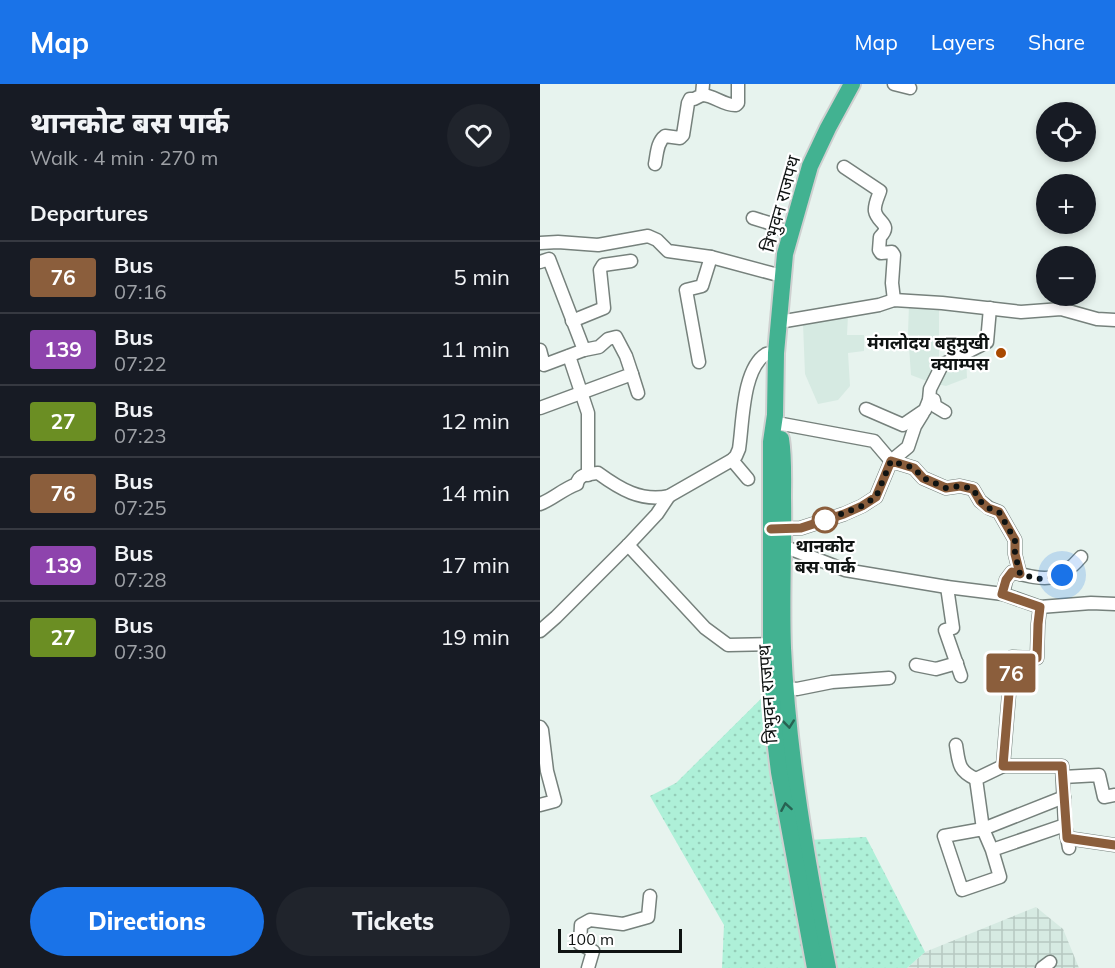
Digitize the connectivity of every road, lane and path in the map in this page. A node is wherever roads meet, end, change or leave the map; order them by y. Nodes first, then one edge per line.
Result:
1 (738, 84) edge
2 (852, 84) edge
3 (894, 84) edge
4 (910, 88) dead end
5 (702, 89) edge
6 (655, 164) dead end
7 (844, 167) dead end
8 (753, 218) dead end
9 (790, 234) junction
10 (540, 243) edge
11 (711, 257) junction
12 (631, 261) dead end
13 (540, 262) edge
14 (782, 276) junction
15 (894, 300) junction
16 (990, 308) junction
17 (1115, 320) edge
18 (572, 321) junction
19 (779, 322) junction
20 (540, 350) edge
21 (585, 350) junction
22 (776, 353) junction
23 (568, 356) junction
24 (699, 362) dead end
25 (542, 365) edge
26 (632, 374) junction
27 (581, 393) junction
28 (638, 393) dead end
29 (927, 405) junction
30 (540, 408) edge
31 (866, 409) dead end
32 (945, 412) dead end
33 (776, 419) junction
34 (732, 460) junction
35 (891, 461) junction
36 (588, 475) junction
37 (748, 479) dead end
38 (669, 496) junction
39 (540, 504) edge
40 (779, 535) junction
41 (628, 544) junction
42 (1081, 557) dead end
43 (1020, 574) junction
44 (947, 587) junction
45 (1002, 594) junction
46 (1115, 604) edge
47 (1040, 607) junction
48 (540, 631) edge
49 (771, 644) junction
50 (957, 663) junction
51 (916, 665) dead end
52 (961, 676) dead end
53 (889, 678) dead end
54 (785, 688) junction
55 (540, 727) edge
56 (956, 745) dead end
57 (1003, 766) junction
58 (1063, 777) junction
59 (976, 779) junction
60 (1115, 795) edge
61 (1064, 797) junction
62 (540, 805) edge
63 (1065, 825) junction
64 (983, 829) junction
65 (1115, 845) edge
66 (992, 850) junction
67 (650, 896) dead end
68 (588, 968) edge
69 (815, 968) edge
70 (828, 968) edge

1 - 5 street
2 - 9 highway, त्रिभुवन राजपथ
3 - 4 street
5 - 6 street
7 - 15 street
8 - 9 street
9 - 14 highway, त्रिभुवन राजपथ
10 - 11 street
11 - 14 street
11 - 24 street
12 - 18 street
13 - 18 street
14 - 19 highway, त्रिभुवन राजपथ
15 - 16 street
15 - 19 street
16 - 17 street
16 - 29 street
18 - 21 street
19 - 22 highway, त्रिभुवन राजपथ
20 - 25 street
21 - 23 street
21 - 26 street
22 - 33 highway, त्रिभुवन राजपथ
22 - 34 street
23 - 25 street
23 - 27 street
26 - 27 street
26 - 28 street
27 - 30 street
27 - 36 street
29 - 31 street
29 - 32 street
29 - 35 street
33 - 35 street
33 - 40 highway, त्रिभुवन राजपथ
34 - 37 street
34 - 38 street
35 - 40 street
35 - 43 street
36 - 38 street
36 - 39 street
38 - 41 street
40 - 44 street
40 - 49 highway, त्रिभुवन राजपथ
40 - 54 highway, त्रिभुवन राजपथ
41 - 48 street
41 - 49 street
42 - 43 street
43 - 45 street
44 - 45 street
44 - 50 street
45 - 47 street
46 - 47 street
47 - 57 street
69 -> 49 highway, त्रिभुवन राजपथ
50 - 51 street
50 - 52 street
53 - 54 street
54 -> 70 highway, त्रिभुवन राजपथ
55 - 62 street
56 - 59 street
57 - 58 street
57 - 59 street
58 - 60 street
58 - 61 street
59 - 64 street
61 - 63 street
61 - 64 street
63 - 65 street
63 - 66 street
64 - 66 street
64 - 66 street
67 - 68 street

